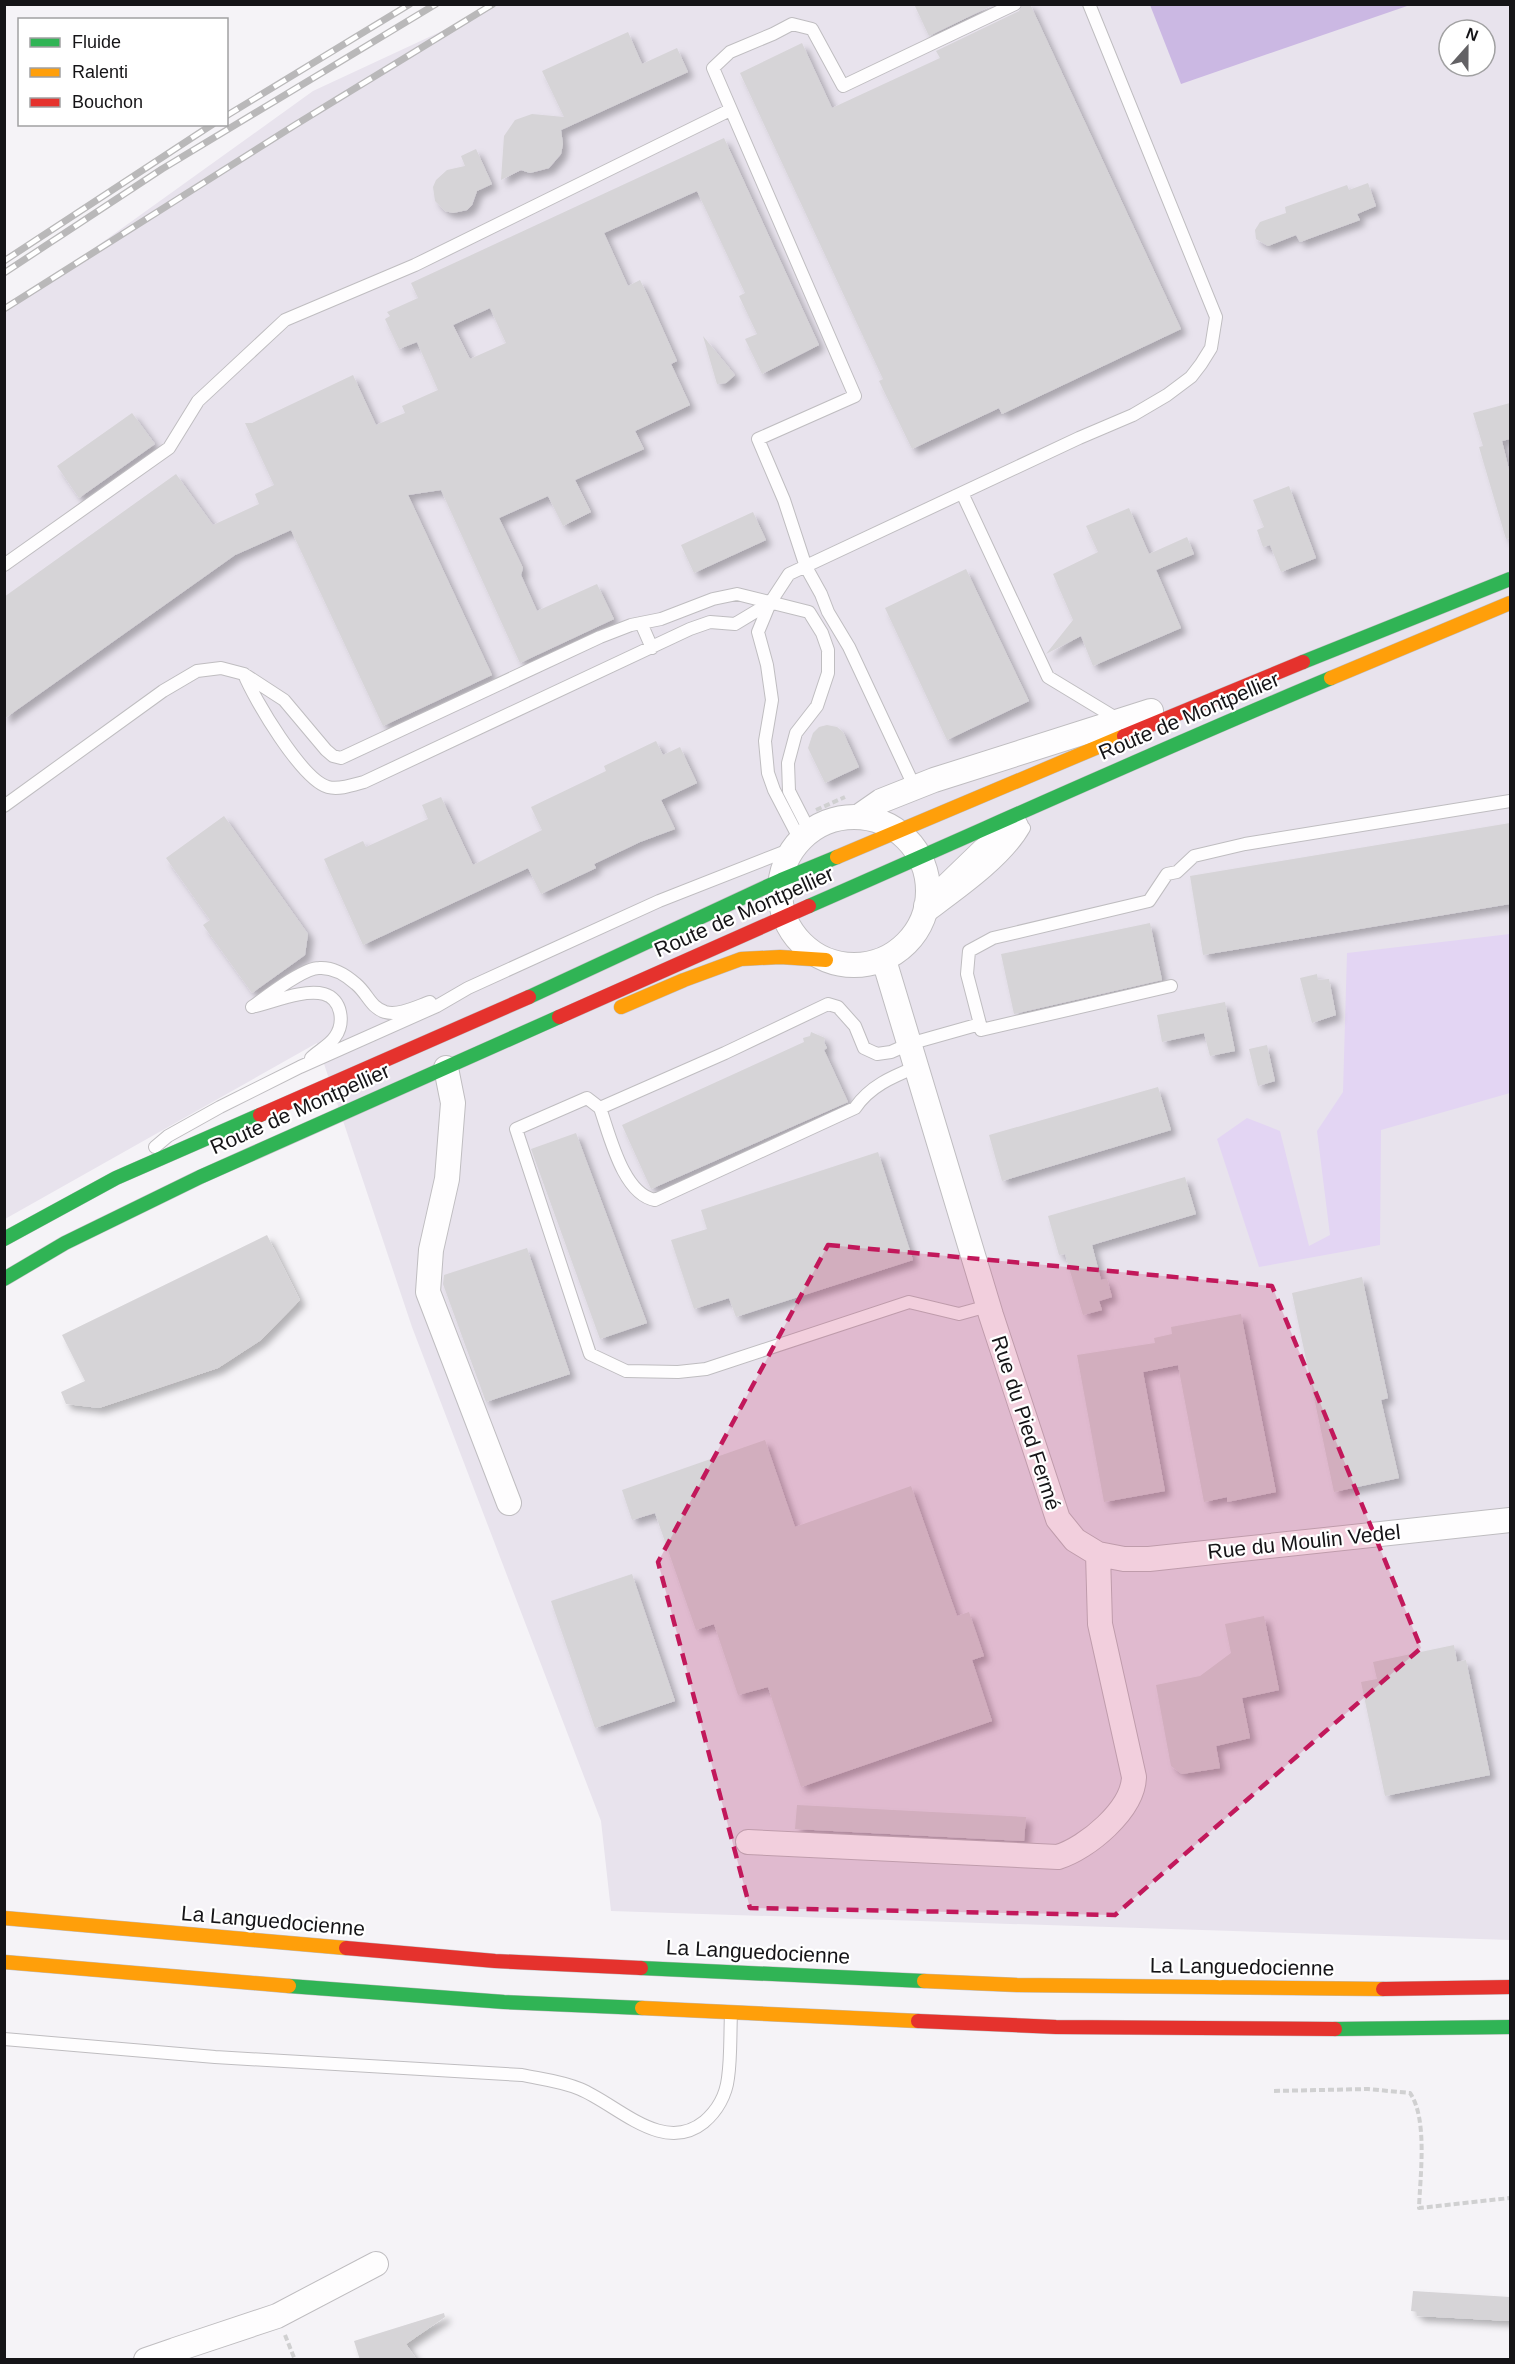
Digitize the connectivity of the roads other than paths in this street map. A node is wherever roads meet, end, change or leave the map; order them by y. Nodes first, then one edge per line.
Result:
1 (1015, 4) edge
2 (1089, 4) edge
3 (730, 110) junction
4 (962, 493) junction
5 (4, 565) edge
6 (806, 567) junction
7 (1510, 579) edge
8 (771, 603) junction
9 (1510, 603) edge
10 (641, 623) junction
11 (652, 648) junction
12 (1278, 672) junction
13 (244, 674) junction
14 (1120, 720) junction
15 (915, 788) junction
16 (1510, 801) edge
17 (4, 806) edge
18 (1040, 808) junction
19 (858, 817) junction
20 (896, 832) junction
21 (801, 840) junction
22 (921, 857) junction
23 (781, 880) junction
24 (925, 912) junction
25 (785, 916) junction
26 (826, 960) junction
27 (884, 960) junction
28 (1171, 986) dead end
29 (468, 988) junction
30 (610, 1011) dead end
31 (980, 1024) junction
32 (546, 1038) dead end
33 (509, 1040) junction
34 (909, 1044) junction
35 (300, 1067) junction
36 (916, 1067) junction
37 (446, 1068) junction
38 (600, 1108) junction
39 (116, 1178) junction
40 (4, 1239) edge
41 (4, 1279) edge
42 (988, 1306) junction
43 (508, 1503) dead end
44 (1510, 1520) edge
45 (1098, 1554) junction
46 (748, 1842) dead end
47 (4, 1918) edge
48 (4, 1962) edge
49 (1510, 1987) edge
50 (731, 2012) junction
51 (1510, 2027) edge
52 (4, 2039) edge
53 (376, 2264) dead end
54 (177, 2355) edge
55 (146, 2360) edge

1 - 3 lane
2 - 4 lane
3 - 5 lane
3 - 6 lane
4 - 6 lane
4 - 14 lane
6 - 8 lane
6 - 15 lane
7 - 12 main road, Route de Montpellier
8 - 10 lane
8 - 11 lane
8 - 21 lane
8 - 21 lane
9 - 18 main road, Route de Montpellier
10 - 11 lane
10 - 13 lane
11 - 13 lane
12 - 14 street
12 - 20 main road, Route de Montpellier
13 - 17 lane
14 - 15 street
15 - 19 street
16 - 31 lane
18 - 22 main road, Route de Montpellier
18 - 24 street
19 - 20 street
19 - 21 street
20 - 22 street
20 - 23 main road, Route de Montpellier
21 - 23 street
21 - 29 lane
22 - 24 street
22 - 25 main road, Route de Montpellier
23 - 25 street
23 - 39 main road, Route de Montpellier
24 - 27 street
25 - 26 street
25 - 33 main road, Route de Montpellier
26 - 27 street
26 - 30 main road
27 - 34 street, Rue du Pied Fermé
28 - 31 lane
29 - 35 lane
29 - 35 lane
31 - 34 lane
32 - 33 main road
33 - 37 main road, Route de Montpellier
34 - 36 street, Rue du Pied Fermé
34 - 38 lane
35 - 39 lane
36 - 38 lane
36 - 42 street, Rue du Pied Fermé
37 - 41 main road, Route de Montpellier
37 - 43 street
38 - 42 lane
39 - 40 main road, Route de Montpellier
42 - 45 street, Rue du Pied Fermé
44 - 45 street, Rue du Moulin Vedel
45 - 46 street
47 - 49 main road, La Languedocienne
48 - 50 main road
50 - 51 main road
50 - 52 lane
53 - 54 street
54 - 55 street

